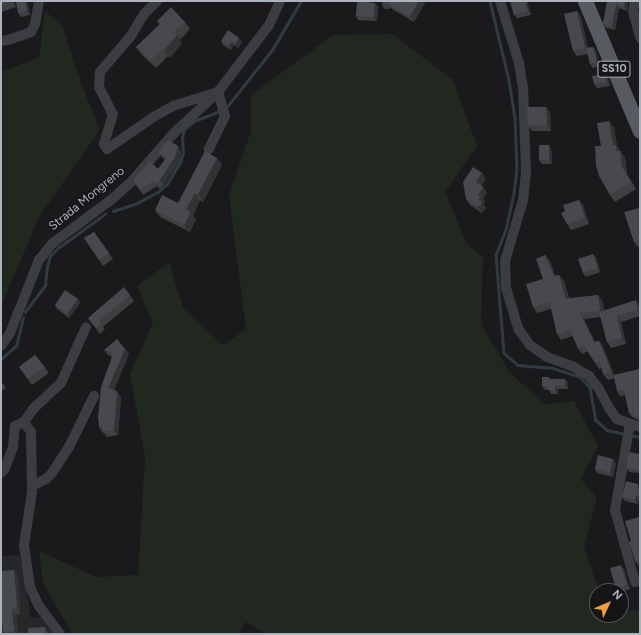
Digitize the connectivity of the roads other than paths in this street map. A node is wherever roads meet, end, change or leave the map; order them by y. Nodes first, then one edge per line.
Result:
1 (39, 1) edge
2 (157, 1) edge
3 (280, 1) edge
4 (500, 1) edge
5 (635, 1) edge
6 (586, 4) edge
7 (640, 38) edge
8 (1, 41) edge
9 (218, 92) junction
10 (640, 131) edge
11 (209, 149) dead end
12 (86, 327) dead end
13 (1, 346) edge
14 (94, 396) dead end
15 (24, 422) junction
16 (633, 426) edge
17 (1, 473) edge
18 (32, 486) junction
19 (635, 582) dead end
20 (60, 634) edge

1 - 8 street
2 - 9 street
3 - 9 street, Strada Mongreno
4 - 16 street
5 - 7 street
6 - 10 main road, SS10
9 - 11 street
9 - 13 street, Strada Mongreno
12 - 15 street
14 - 18 street
15 - 17 street
15 - 18 street
16 - 19 street
18 - 20 street

